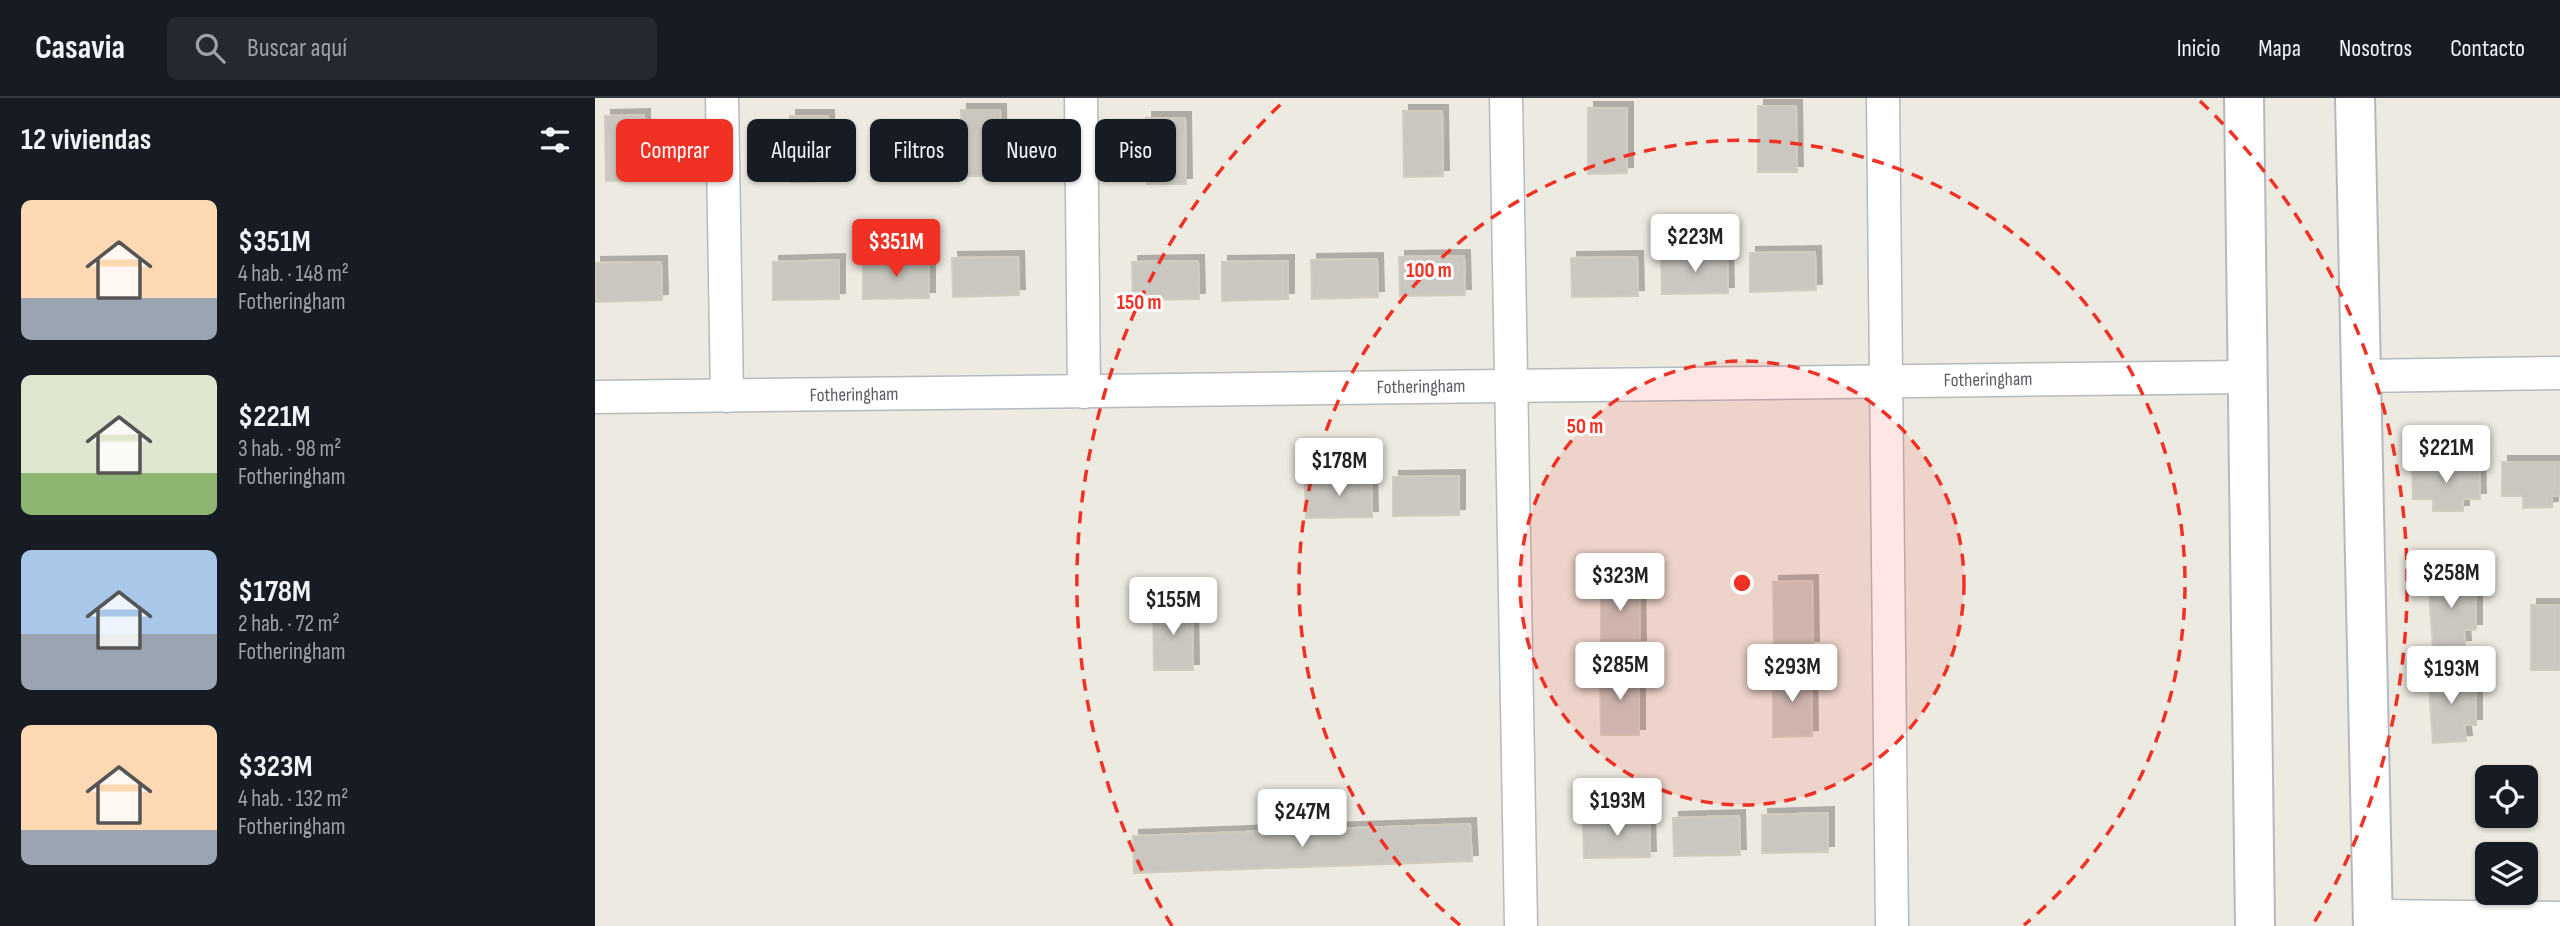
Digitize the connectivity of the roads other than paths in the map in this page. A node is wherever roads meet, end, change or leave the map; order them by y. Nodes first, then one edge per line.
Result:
1 (722, 98) edge
2 (1081, 98) edge
3 (1506, 98) edge
4 (1883, 98) edge
5 (2244, 98) edge
6 (2355, 98) edge
7 (2560, 373) edge
8 (2360, 376) junction
9 (2247, 377) junction
10 (1886, 381) junction
11 (1511, 386) junction
12 (1084, 392) junction
13 (595, 397) edge
14 (727, 397) junction
15 (2560, 918) edge
16 (2373, 921) edge
17 (1521, 926) edge
18 (1892, 926) edge
19 (2255, 926) edge

1 - 14 street
2 - 12 street
3 - 11 street
4 - 10 street
5 - 9 main road
6 - 8 main road
7 - 8 street
8 - 16 main road
9 - 10 street, Fotheringham
9 - 19 main road
10 - 11 street, Fotheringham
10 - 18 street
11 - 12 street, Fotheringham
11 - 17 street
12 - 14 street, Fotheringham
13 - 14 street, Fotheringham
15 - 16 street

